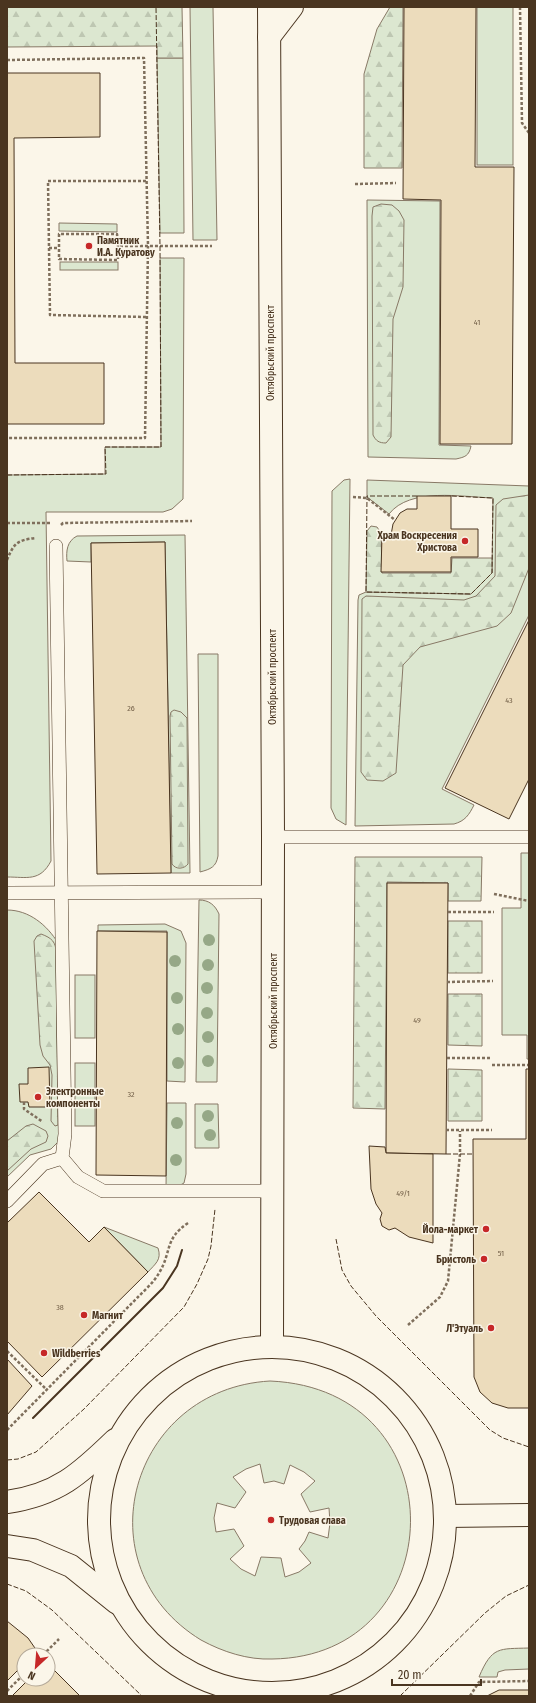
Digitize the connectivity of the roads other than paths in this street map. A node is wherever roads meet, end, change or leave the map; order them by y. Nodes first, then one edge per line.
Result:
1 (269, 7) edge
2 (292, 7) edge
3 (269, 37) junction
4 (56, 546) road end
5 (273, 837) junction
6 (529, 837) edge
7 (273, 892) junction
8 (7, 893) edge
9 (62, 893) junction
10 (62, 1158) junction
11 (273, 1191) junction
12 (7, 1201) edge
13 (272, 1347) junction
14 (122, 1434) junction
15 (7, 1502) edge
16 (529, 1515) edge
17 (445, 1516) junction
18 (7, 1546) edge
19 (121, 1606) junction
20 (272, 1695) edge

1 - 3 main road, Октябрьский проспект
2 - 3 main road
3 - 5 main road, Октябрьский проспект
4 - 9 lane
5 - 6 lane
5 - 7 main road, Октябрьский проспект
7 - 9 lane
7 - 11 main road, Октябрьский проспект
8 - 9 lane
9 - 10 lane
10 - 11 lane
10 - 12 lane
11 - 13 main road, Октябрьский проспект
13 - 14 main road
13 - 17 main road
14 - 15 main road
14 - 19 main road
16 - 17 main road
17 - 20 main road
18 - 19 main road
19 - 20 main road

